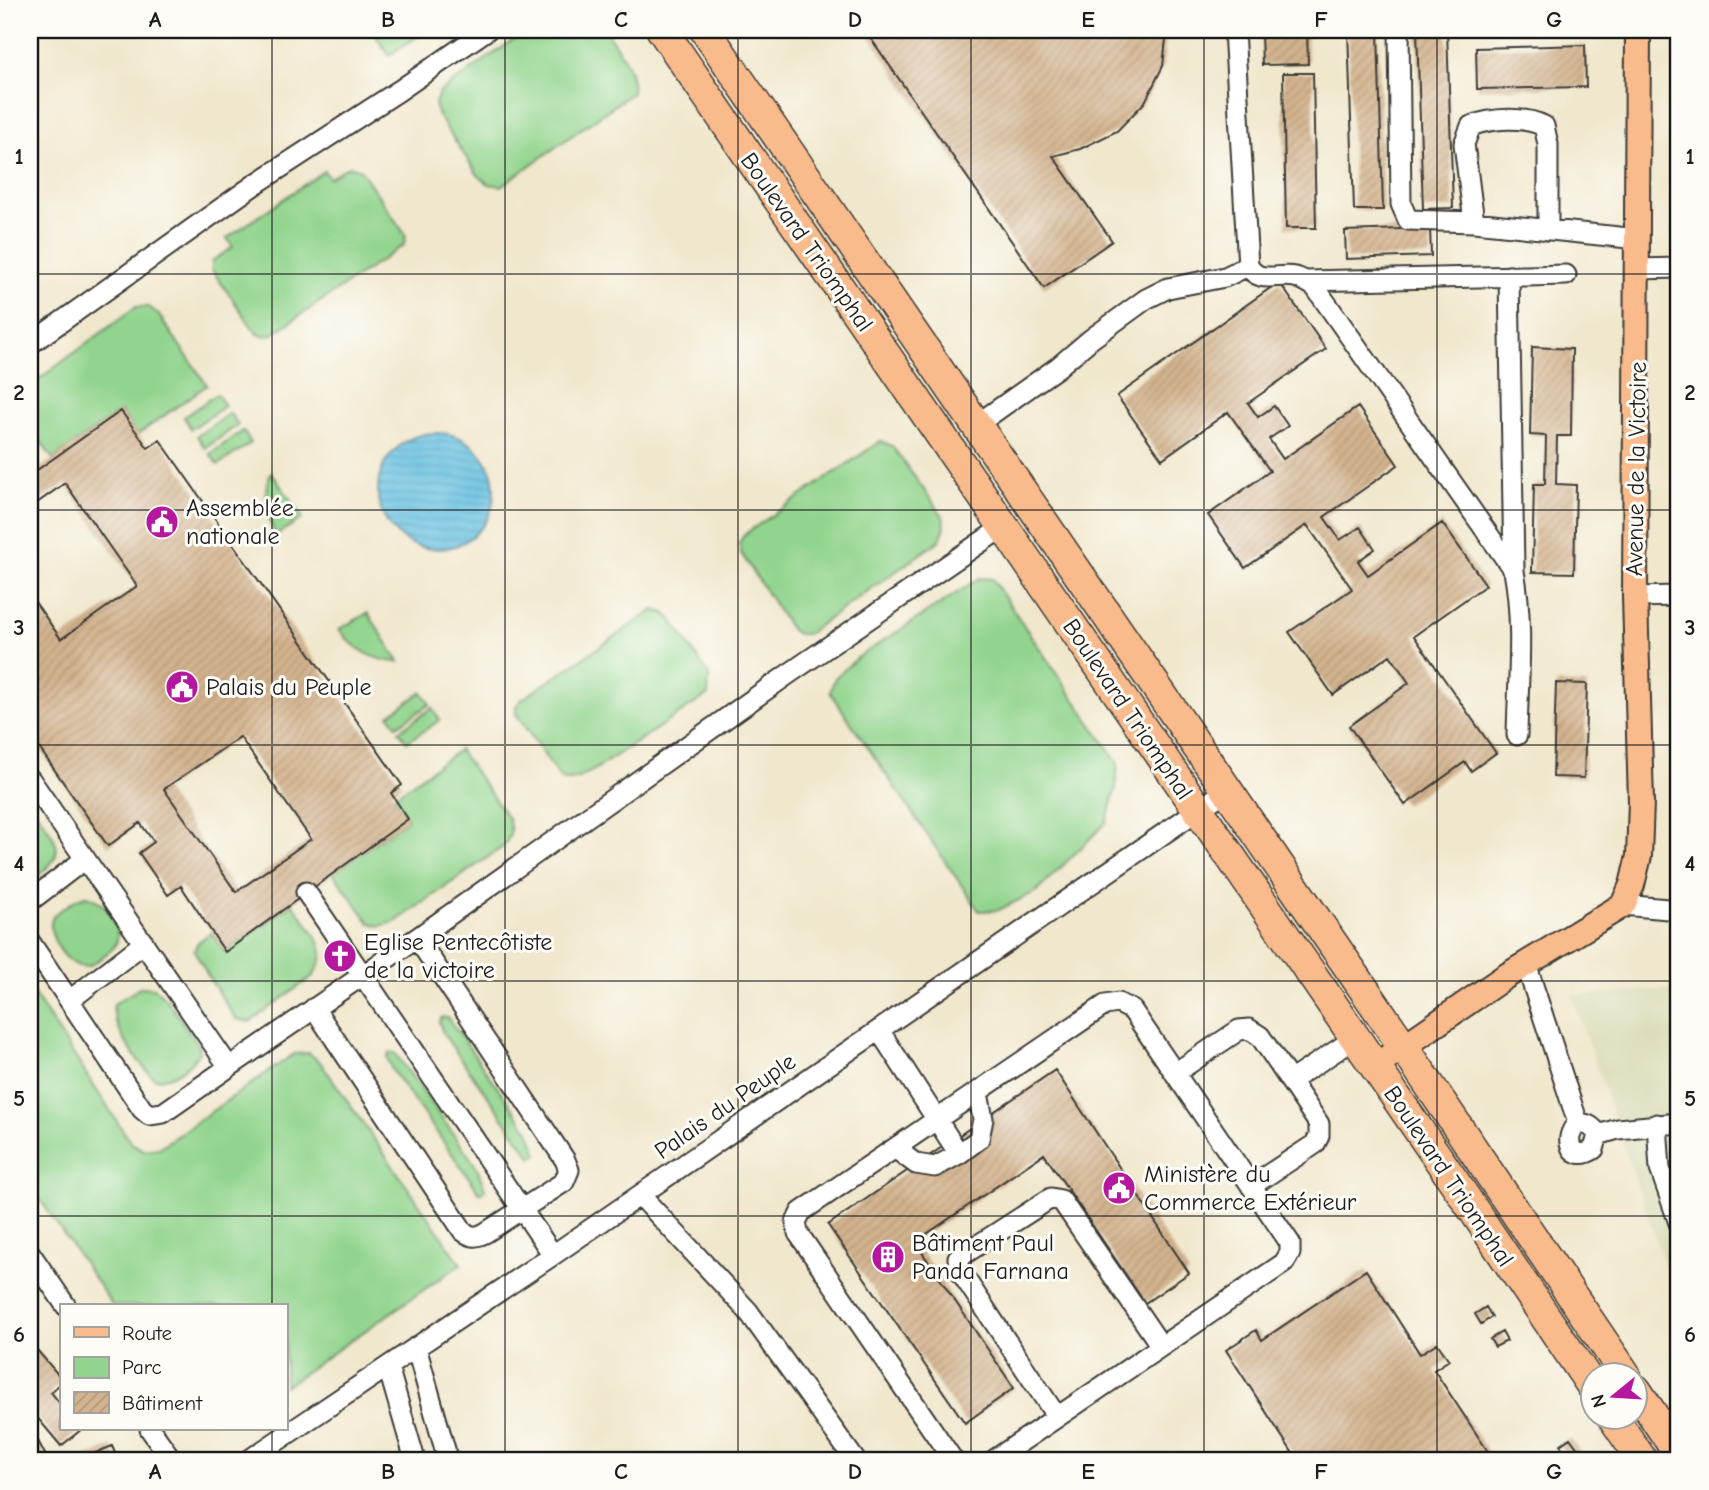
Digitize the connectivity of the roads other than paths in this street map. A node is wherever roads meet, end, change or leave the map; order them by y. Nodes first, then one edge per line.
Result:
1 (487, 30) edge
2 (662, 30) edge
3 (705, 30) edge
4 (1234, 30) edge
5 (1399, 30) edge
6 (1638, 30) edge
7 (1474, 222) junction
8 (1548, 230) junction
9 (1638, 239) junction
10 (1248, 266) junction
11 (1679, 268) edge
12 (1638, 269) junction
13 (1566, 275) dead end
14 (1509, 276) junction
15 (1306, 281) junction
16 (30, 344) edge
17 (976, 425) junction
18 (1003, 527) junction
19 (1514, 571) junction
20 (1679, 596) edge
21 (1635, 597) junction
22 (1517, 735) dead end
23 (30, 779) edge
24 (1227, 790) junction
25 (1198, 812) junction
26 (85, 859) junction
27 (306, 892) dead end
28 (30, 901) edge
29 (1623, 905) junction
30 (1679, 909) edge
31 (417, 938) junction
32 (30, 942) edge
33 (144, 943) junction
34 (1526, 964) junction
35 (362, 976) junction
36 (70, 1000) junction
37 (314, 1008) junction
38 (879, 1030) junction
39 (1354, 1039) junction
40 (1403, 1046) junction
41 (229, 1067) junction
42 (1374, 1068) junction
43 (1175, 1073) junction
44 (1290, 1081) junction
45 (978, 1093) junction
46 (937, 1120) junction
47 (1679, 1123) edge
48 (1657, 1124) junction
49 (896, 1149) junction
50 (959, 1154) junction
51 (1251, 1186) junction
52 (640, 1195) junction
53 (521, 1209) junction
54 (1679, 1223) edge
55 (30, 1254) edge
56 (553, 1255) junction
57 (65, 1304) edge
58 (1161, 1346) junction
59 (416, 1347) junction
60 (1616, 1360) edge
61 (388, 1367) junction
62 (1580, 1369) edge
63 (1650, 1411) edge
64 (1057, 1417) junction
65 (151, 1430) edge
66 (1622, 1430) edge
67 (1679, 1454) edge
68 (172, 1460) edge
69 (248, 1460) edge
70 (415, 1460) edge
71 (448, 1460) edge
72 (855, 1460) edge
73 (953, 1460) edge
74 (994, 1460) edge
75 (1642, 1460) edge

1 - 16 street
2 - 18 highway, Boulevard Triomphal
3 - 17 highway, Boulevard Triomphal
4 - 10 street
5 - 7 street
6 - 9 main road, Avenue de la Victoire
7 - 8 street
7 - 8 street
8 - 9 street
9 - 12 main road, Avenue de la Victoire
10 - 15 street
10 - 17 street
11 - 12 street
12 - 21 main road, Avenue de la Victoire
13 - 14 street
14 - 15 street
14 - 19 street
15 - 19 street
17 - 24 highway, Boulevard Triomphal
18 - 25 highway, Boulevard Triomphal
18 - 31 street
19 - 22 street
20 - 21 street
21 - 29 main road, Avenue de la Victoire
23 - 26 street
24 - 25 street, Palais du Peuple
24 - 40 highway, Boulevard Triomphal
25 - 38 street, Palais du Peuple
25 - 39 highway, Boulevard Triomphal
26 - 28 street
26 - 33 street
27 - 35 street
29 - 30 street
29 - 34 main road
31 - 35 street
31 - 53 street
32 - 36 street
33 - 36 street
33 - 41 street
34 - 40 main road
34 - 48 street
35 - 37 street
35 - 53 street
36 - 41 street
37 - 41 street
37 - 53 street
38 - 46 street
38 - 52 street, Palais du Peuple
39 - 42 highway, Boulevard Triomphal
39 - 44 street
40 - 42 main road
40 - 60 highway, Boulevard Triomphal
42 - 62 highway, Boulevard Triomphal
43 - 44 street
43 - 45 street
43 - 51 street
44 - 51 street
45 - 46 street
45 - 50 street
46 - 49 street
46 - 50 street
47 - 48 street
48 - 54 street
49 - 50 street
49 - 73 street
51 - 58 street
52 - 56 street, Palais du Peuple
52 - 72 street
53 - 56 street
55 - 57 street
56 - 59 street, Palais du Peuple
58 - 64 street
58 - 64 street
59 - 61 street, Palais du Peuple
59 - 71 street
61 - 69 street, Palais du Peuple
61 - 70 street
63 - 67 highway
64 - 74 street
65 - 68 street
66 - 75 highway

